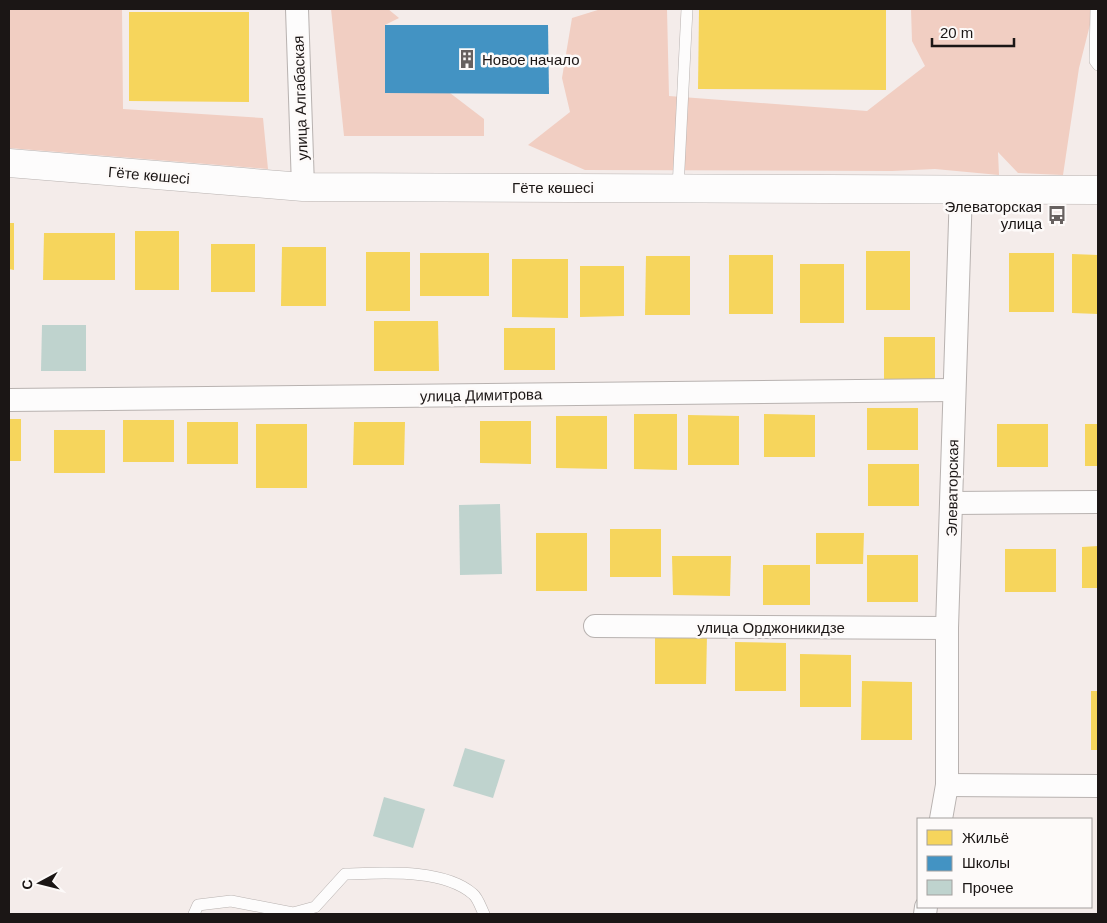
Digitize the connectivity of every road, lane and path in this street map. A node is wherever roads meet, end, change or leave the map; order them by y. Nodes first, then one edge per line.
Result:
1 (297, 9) edge
2 (687, 9) edge
3 (1096, 9) edge
4 (1098, 65) edge
5 (9, 163) edge
6 (303, 187) junction
7 (678, 188) junction
8 (961, 190) junction
9 (1098, 190) edge
10 (953, 390) junction
11 (9, 400) edge
12 (1098, 502) edge
13 (952, 503) junction
14 (595, 626) dead end
15 (947, 628) junction
16 (947, 786) junction
17 (1098, 786) edge
18 (942, 818) edge
19 (194, 914) edge
20 (484, 914) edge

1 - 6 street, улица Алгабаская
2 - 7 lane
3 - 4 lane
5 - 6 main road, Гёте көшесі
6 - 7 main road, Гёте көшесі
7 - 8 main road, Гёте көшесі
8 - 9 main road, Гёте көшесі
8 - 10 street, Элеваторская
10 - 11 street, улица Димитрова
10 - 13 street, Элеваторская
12 - 13 street
13 - 15 street, Элеваторская
14 - 15 street, улица Орджоникидзе
15 - 16 street, Элеваторская
16 - 17 street
16 - 18 street, Элеваторская
19 - 20 lane

